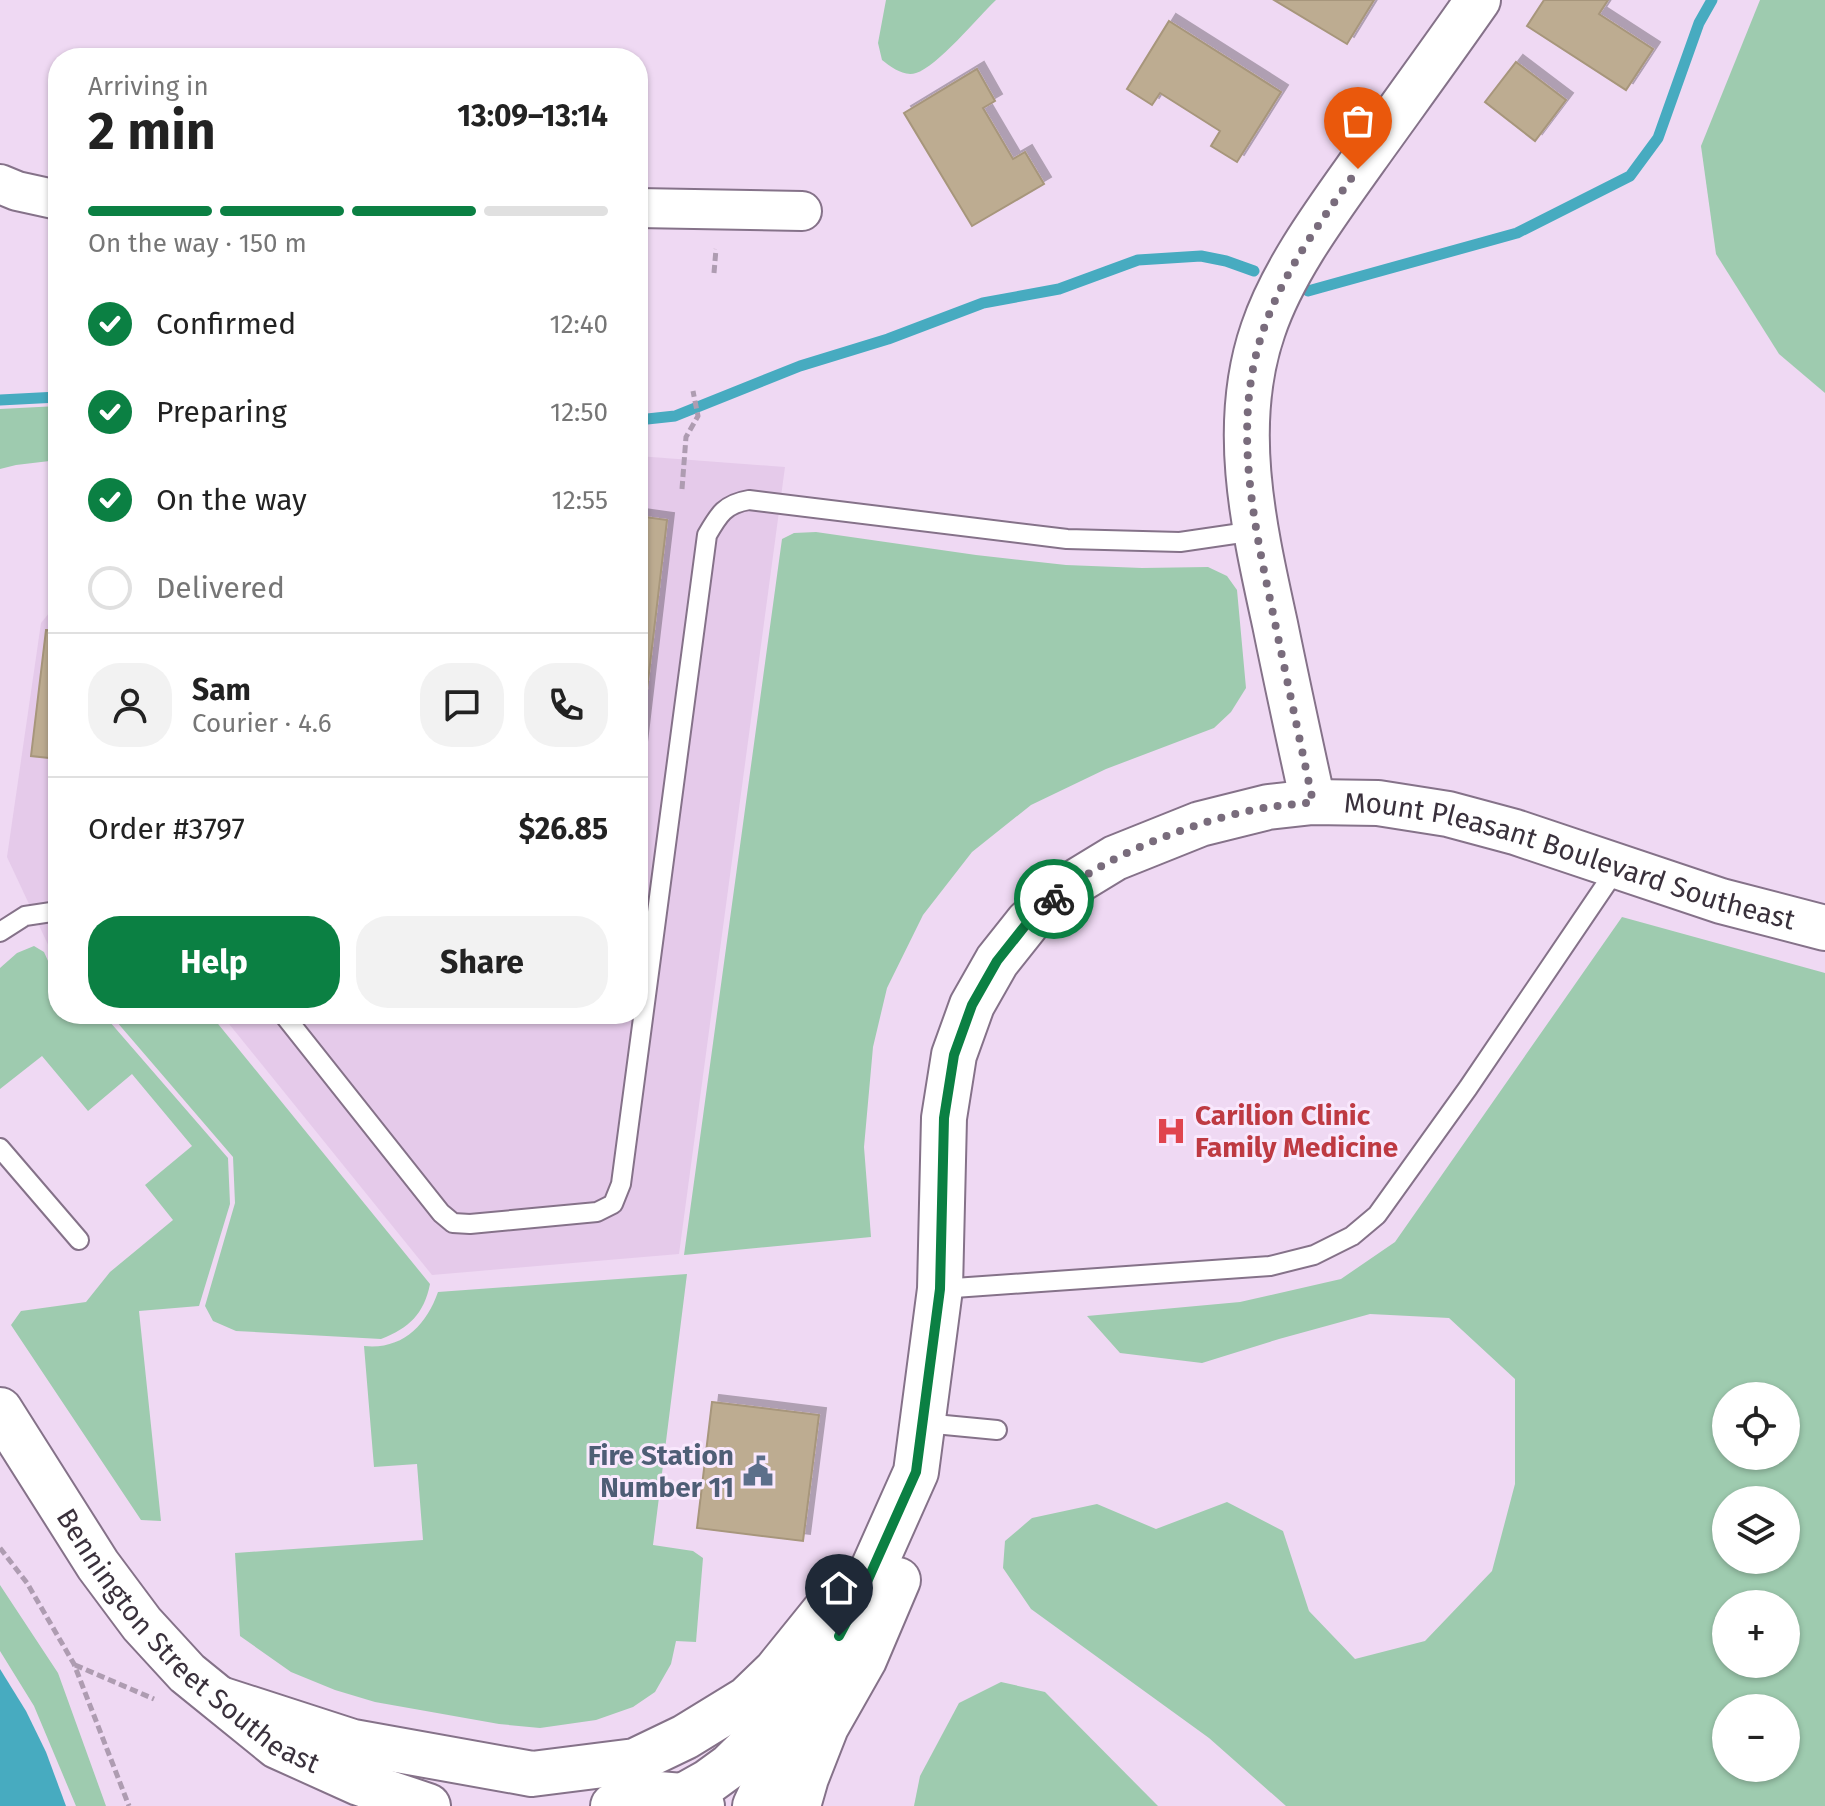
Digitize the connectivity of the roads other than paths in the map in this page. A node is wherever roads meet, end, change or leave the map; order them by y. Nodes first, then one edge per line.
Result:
1 (1478, 0) edge
2 (0, 184) edge
3 (48, 198) edge
4 (648, 208) edge
5 (802, 211) dead end
6 (1255, 531) junction
7 (1313, 802) junction
8 (1617, 868) junction
9 (48, 913) edge
10 (1825, 928) edge
11 (0, 932) edge
12 (648, 980) edge
13 (291, 1024) edge
14 (642, 1024) edge
15 (0, 1148) edge
16 (79, 1240) dead end
17 (940, 1289) junction
18 (0, 1410) edge
19 (924, 1423) junction
20 (997, 1430) dead end
21 (916, 1472) junction
22 (891, 1529) junction
23 (809, 1689) junction
24 (220, 1699) junction
25 (692, 1801) edge
26 (428, 1806) edge
27 (613, 1806) edge
28 (755, 1806) edge
29 (798, 1806) edge

1 - 6 main road
2 - 3 street
4 - 5 street
6 - 7 main road
6 - 12 lane
7 - 8 main road, Mount Pleasant Boulevard Southeast
7 - 17 main road, Mount Pleasant Boulevard Southeast
8 - 10 main road, Mount Pleasant Boulevard Southeast
8 - 17 lane
9 - 11 lane
13 - 14 lane
15 - 16 lane
17 - 19 main road, Mount Pleasant Boulevard Southeast
18 - 24 main road, Bennington Street Southeast
19 - 20 lane
19 - 21 main road, Mount Pleasant Boulevard Southeast
21 - 22 main road
21 - 29 main road
22 - 23 main road
22 - 24 main road
23 - 25 main road
23 - 28 main road
24 - 26 main road, Bennington Street Southeast
25 - 27 main road

